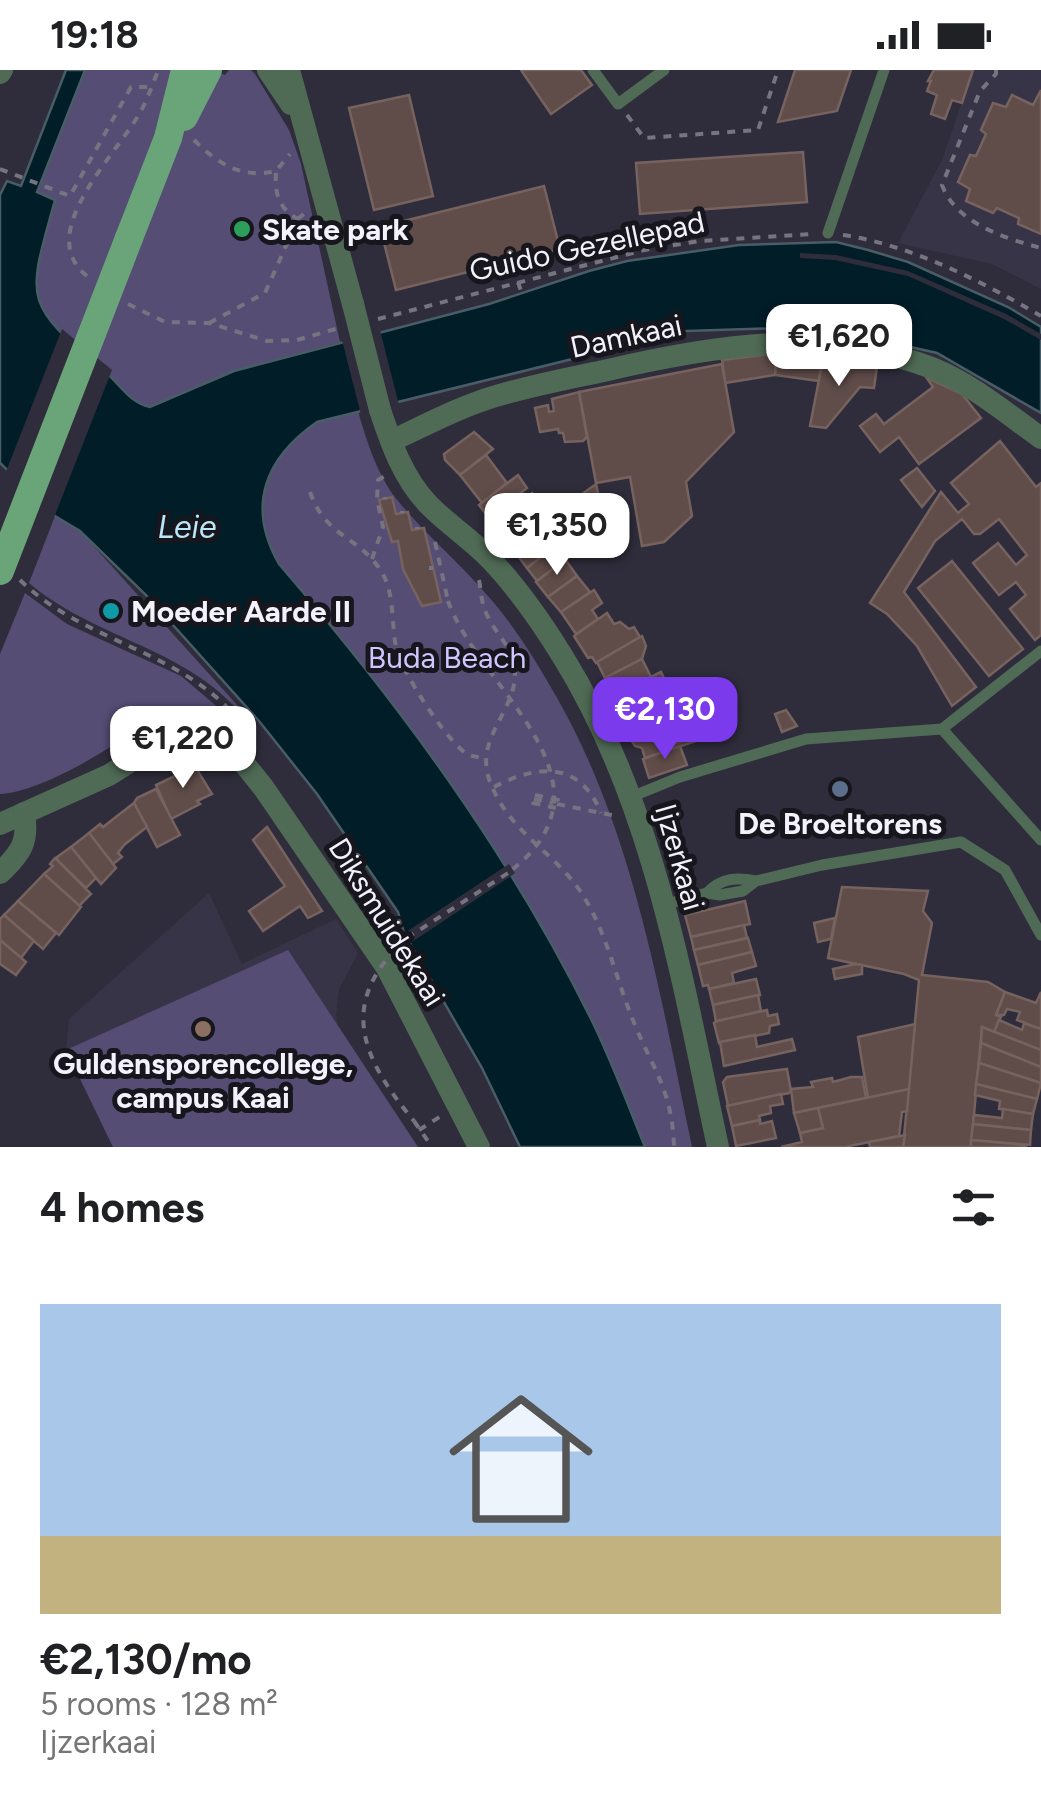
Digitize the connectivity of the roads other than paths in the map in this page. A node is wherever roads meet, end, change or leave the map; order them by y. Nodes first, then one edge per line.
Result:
1 (184, 70) edge
2 (208, 70) edge
3 (268, 70) edge
4 (290, 70) edge
5 (593, 70) edge
6 (664, 70) edge
7 (884, 70) edge
8 (308, 129) junction
9 (180, 138) junction
10 (828, 233) road end
11 (1041, 438) edge
12 (391, 441) junction
13 (0, 571) edge
14 (1041, 651) edge
15 (942, 729) junction
16 (629, 808) junction
17 (24, 813) junction
18 (0, 815) edge
19 (0, 824) edge
20 (1041, 840) edge
21 (0, 873) edge
22 (663, 905) junction
23 (1041, 935) edge
24 (480, 1147) edge
25 (718, 1147) edge

1 - 9 main road
2 - 9 main road
3 - 8 street, Ijzerkaai
4 - 8 street, Ijzerkaai
5 - 6 lane
7 - 10 lane
8 - 12 street, Ijzerkaai, bridge
9 - 13 main road, bridge
11 - 12 street, Damkaai
12 - 16 street, Ijzerkaai
14 - 15 lane
15 - 16 lane
15 - 20 lane
16 - 22 street, Ijzerkaai
17 - 18 street
17 - 19 street
17 - 21 street
17 - 24 street, Diksmuidekaai
22 - 23 lane
22 - 25 street, Ijzerkaai

